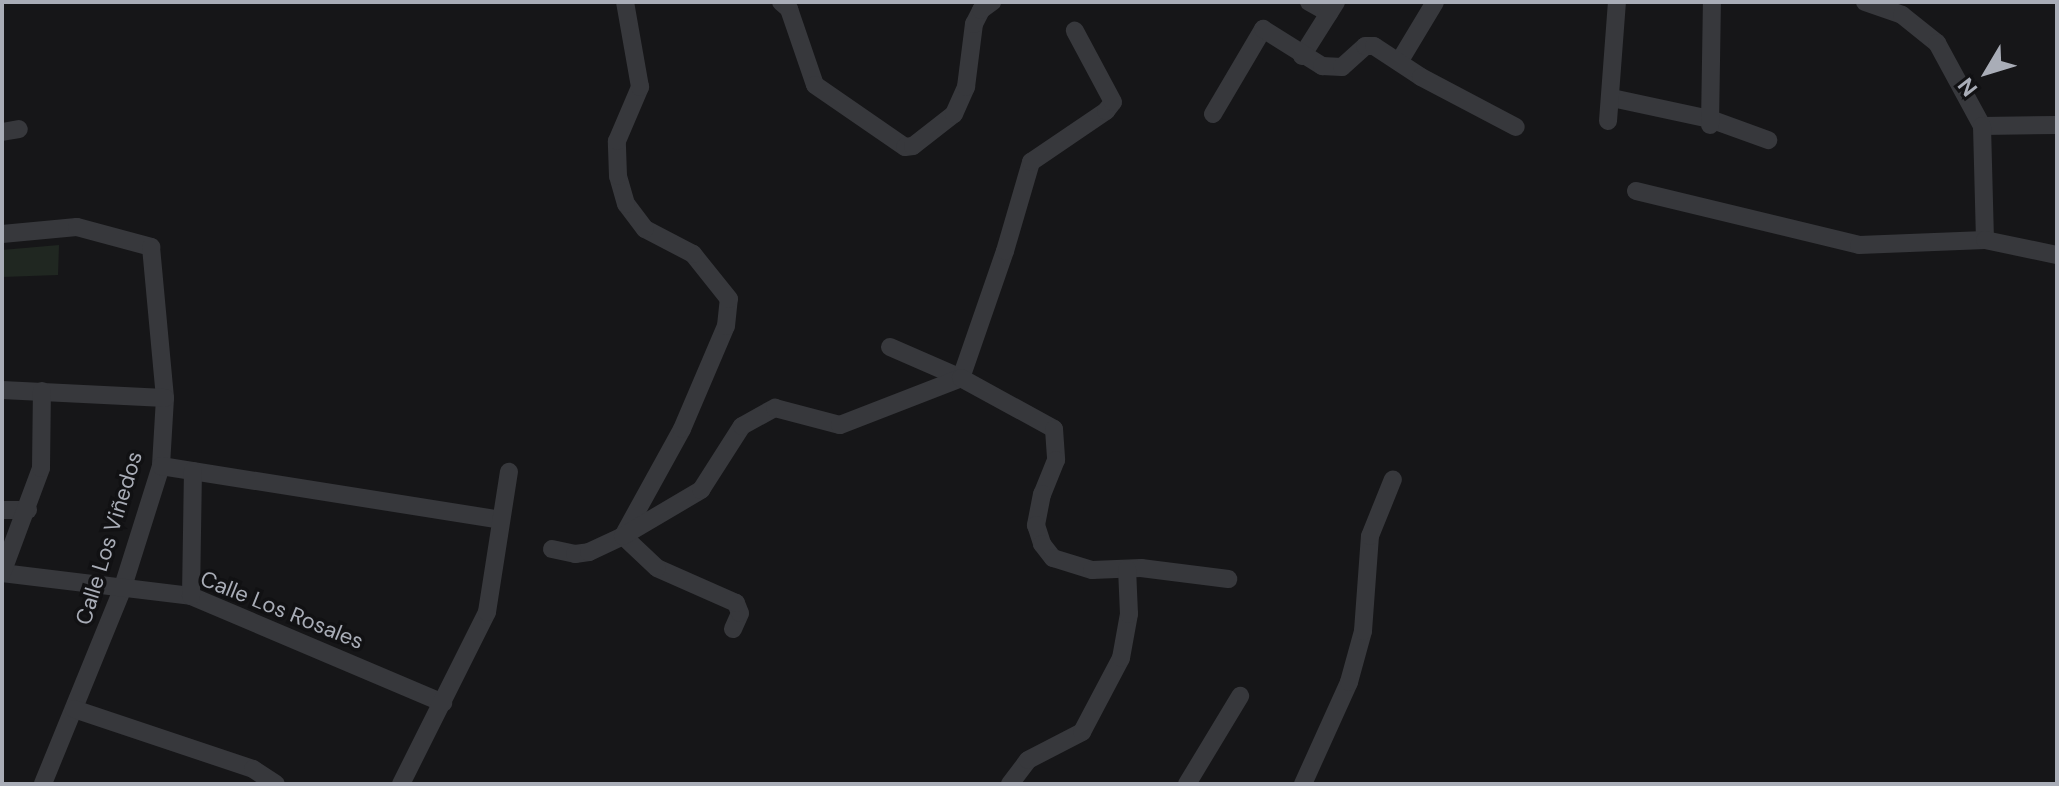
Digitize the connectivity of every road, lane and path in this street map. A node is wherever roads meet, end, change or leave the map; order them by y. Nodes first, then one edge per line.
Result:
1 (625, 2) edge
2 (781, 2) edge
3 (992, 2) edge
4 (1309, 2) edge
5 (1435, 2) edge
6 (1617, 2) edge
7 (1712, 2) edge
8 (1865, 2) edge
9 (1332, 8) edge
10 (1075, 31) dead end
11 (1302, 56) junction
12 (1399, 62) junction
13 (1612, 98) junction
14 (1213, 114) dead end
15 (1608, 121) dead end
16 (1710, 122) junction
17 (2057, 125) edge
18 (1982, 126) junction
19 (1516, 127) dead end
20 (1768, 140) dead end
21 (1636, 191) dead end
22 (2, 234) edge
23 (1985, 240) junction
24 (2035, 250) junction
25 (2057, 255) edge
26 (2057, 267) edge
27 (890, 347) dead end
28 (961, 378) junction
29 (2, 390) edge
30 (42, 391) junction
31 (165, 398) junction
32 (161, 466) junction
33 (193, 471) junction
34 (509, 472) dead end
35 (1393, 479) dead end
36 (2, 510) edge
37 (28, 510) junction
38 (501, 520) junction
39 (623, 536) junction
40 (552, 549) dead end
41 (1127, 569) junction
42 (2, 573) edge
43 (1228, 579) dead end
44 (122, 590) junction
45 (191, 596) junction
46 (733, 629) dead end
47 (1240, 696) dead end
48 (443, 703) junction
49 (74, 709) junction
50 (43, 784) edge
51 (276, 784) edge
52 (401, 784) edge
53 (1010, 784) edge
54 (1187, 784) edge
55 (1303, 784) edge

1 - 39 street
2 - 3 street
4 - 9 street
5 - 12 street
6 - 13 street
7 - 16 street
8 - 18 street
9 - 11 street
10 - 28 street
11 - 12 street
11 - 14 street
12 - 19 street
13 - 15 street
13 - 16 street
16 - 20 street
17 - 18 street
18 - 23 street
21 - 23 street
22 - 31 street, Calle Los Viñedos
23 - 24 street
24 - 25 street
24 - 26 street
27 - 28 street
28 - 39 street
28 - 41 street
29 - 30 street
30 - 31 street
30 - 37 street
31 - 32 street, Calle Los Viñedos
32 - 33 street
32 - 44 street, Calle Los Viñedos
33 - 38 street
33 - 45 street
34 - 38 street
35 - 55 street
36 - 37 street
37 - 42 street
38 - 48 street
39 - 40 street
39 - 46 street
41 - 43 street
41 - 53 street
42 - 44 street, Calle Los Rosales
44 - 45 street, Calle Los Rosales
44 - 49 street, Calle Los Viñedos
45 - 48 street, Calle Los Rosales
47 - 54 street
48 - 52 street
49 - 50 street, Calle Los Viñedos
49 - 51 street

